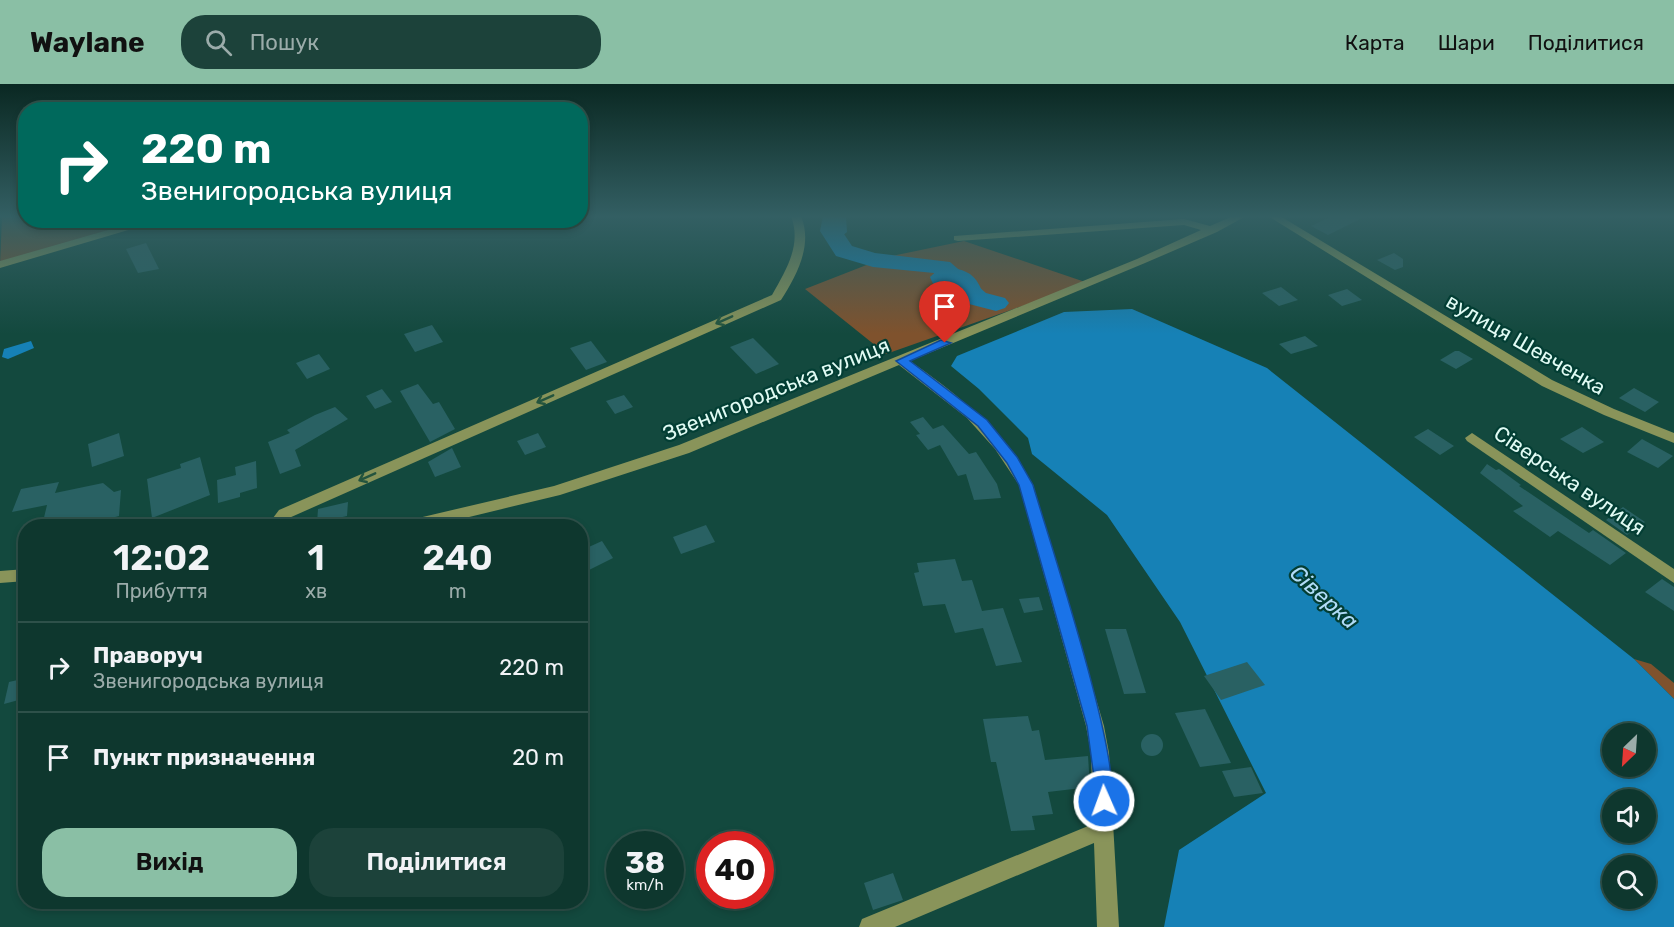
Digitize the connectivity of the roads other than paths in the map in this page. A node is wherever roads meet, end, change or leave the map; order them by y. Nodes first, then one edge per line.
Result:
1 (34, 255) edge
2 (796, 255) edge
3 (1153, 255) edge
4 (1338, 255) edge
5 (0, 265) edge
6 (902, 361) junction
7 (1472, 438) dead end
8 (1674, 438) edge
9 (281, 519) edge
10 (440, 519) edge
11 (18, 576) edge
12 (0, 577) edge
13 (1674, 577) edge
14 (1104, 829) junction
15 (870, 927) edge
16 (1108, 927) edge

1 - 5 street
2 -> 9 street
3 - 6 street, Звенигородська вулиця
4 - 8 street, вулиця Шевченка
6 - 10 street, Звенигородська вулиця
6 - 14 street
7 - 13 street, Сіверська вулиця
11 - 12 street
14 - 15 street
14 - 16 street

